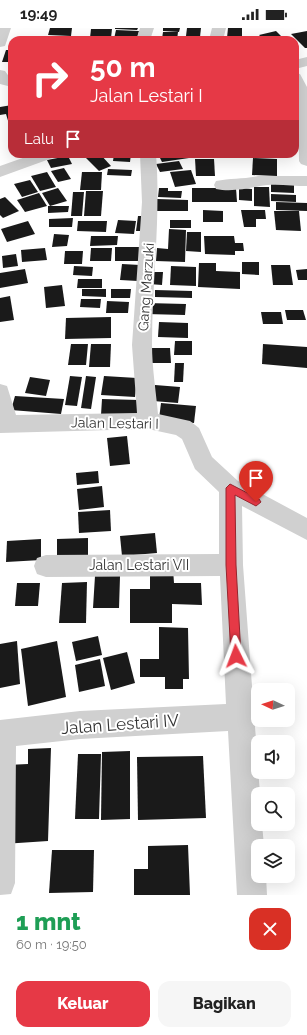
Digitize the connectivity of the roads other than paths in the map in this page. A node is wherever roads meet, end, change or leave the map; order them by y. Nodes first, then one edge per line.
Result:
1 (4, 28) edge
2 (0, 43) edge
3 (0, 74) edge
4 (8, 82) edge
5 (299, 85) edge
6 (38, 158) edge
7 (148, 158) edge
8 (307, 161) edge
9 (0, 172) edge
10 (307, 181) edge
11 (222, 185) dead end
12 (0, 392) edge
13 (148, 420) junction
14 (4, 423) edge
15 (230, 488) junction
16 (307, 530) edge
17 (231, 565) junction
18 (46, 566) dead end
19 (240, 717) junction
20 (1, 734) edge
21 (0, 883) edge
22 (252, 895) edge

1 - 2 street
3 - 4 street
5 - 8 street
6 - 9 street
7 - 13 street, Gang Marzuki
10 - 11 street
12 - 14 street
13 - 14 street, Jalan Lestari I
13 - 15 street, Jalan Lestari I
15 - 16 street, Jalan Lestari I
15 - 17 street
17 - 18 street, Jalan Lestari VII
17 - 19 street
19 - 20 street, Jalan Lestari IV
19 - 22 street
20 - 21 street

